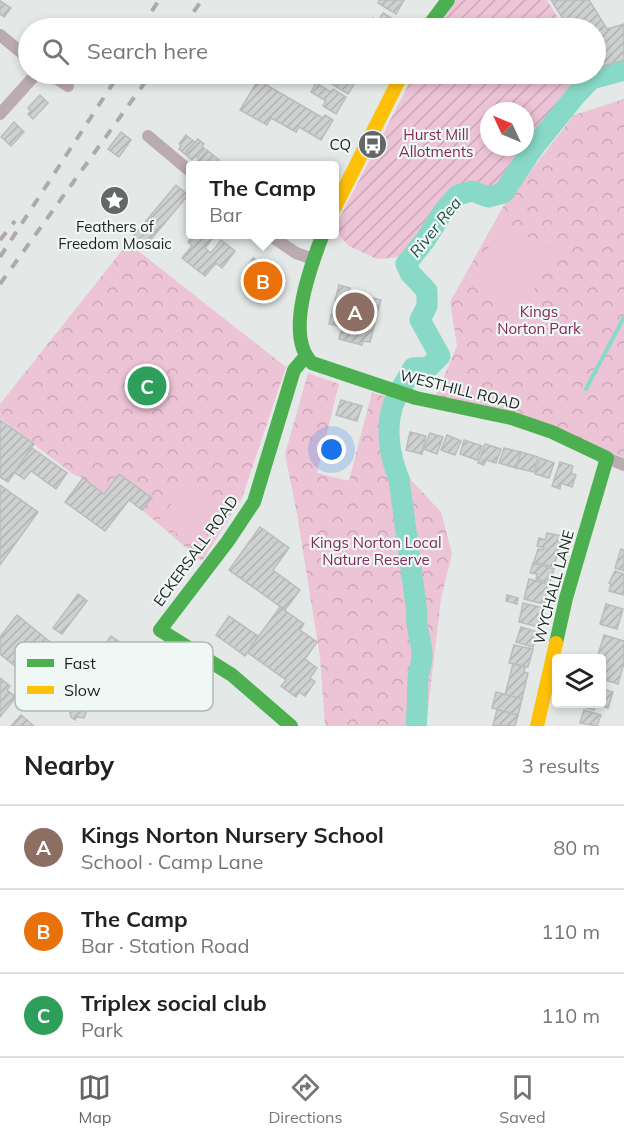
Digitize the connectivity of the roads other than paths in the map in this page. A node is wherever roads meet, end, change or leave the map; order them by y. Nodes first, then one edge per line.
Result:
1 (448, 0) edge
2 (434, 18) edge
3 (0, 35) edge
4 (18, 50) edge
5 (27, 84) edge
6 (65, 84) edge
7 (396, 84) edge
8 (68, 86) dead end
9 (0, 114) edge
10 (148, 136) dead end
11 (186, 168) edge
12 (339, 199) edge
13 (275, 239) edge
14 (321, 239) edge
15 (313, 259) junction
16 (305, 357) junction
17 (607, 458) junction
18 (624, 465) edge
19 (179, 642) edge
20 (213, 663) edge
21 (291, 726) edge
22 (537, 726) edge

1 - 2 street
3 - 4 street
5 - 9 street
6 - 8 street
7 - 12 street
10 - 11 street
13 - 15 street
14 - 15 street
15 - 16 street
16 - 17 street, WESTHILL ROAD
16 - 19 street, ECKERSALL ROAD
17 - 18 street, WESTHILL ROAD
17 - 22 street, WYCHALL LANE
20 - 21 street, ECKERSALL ROAD

